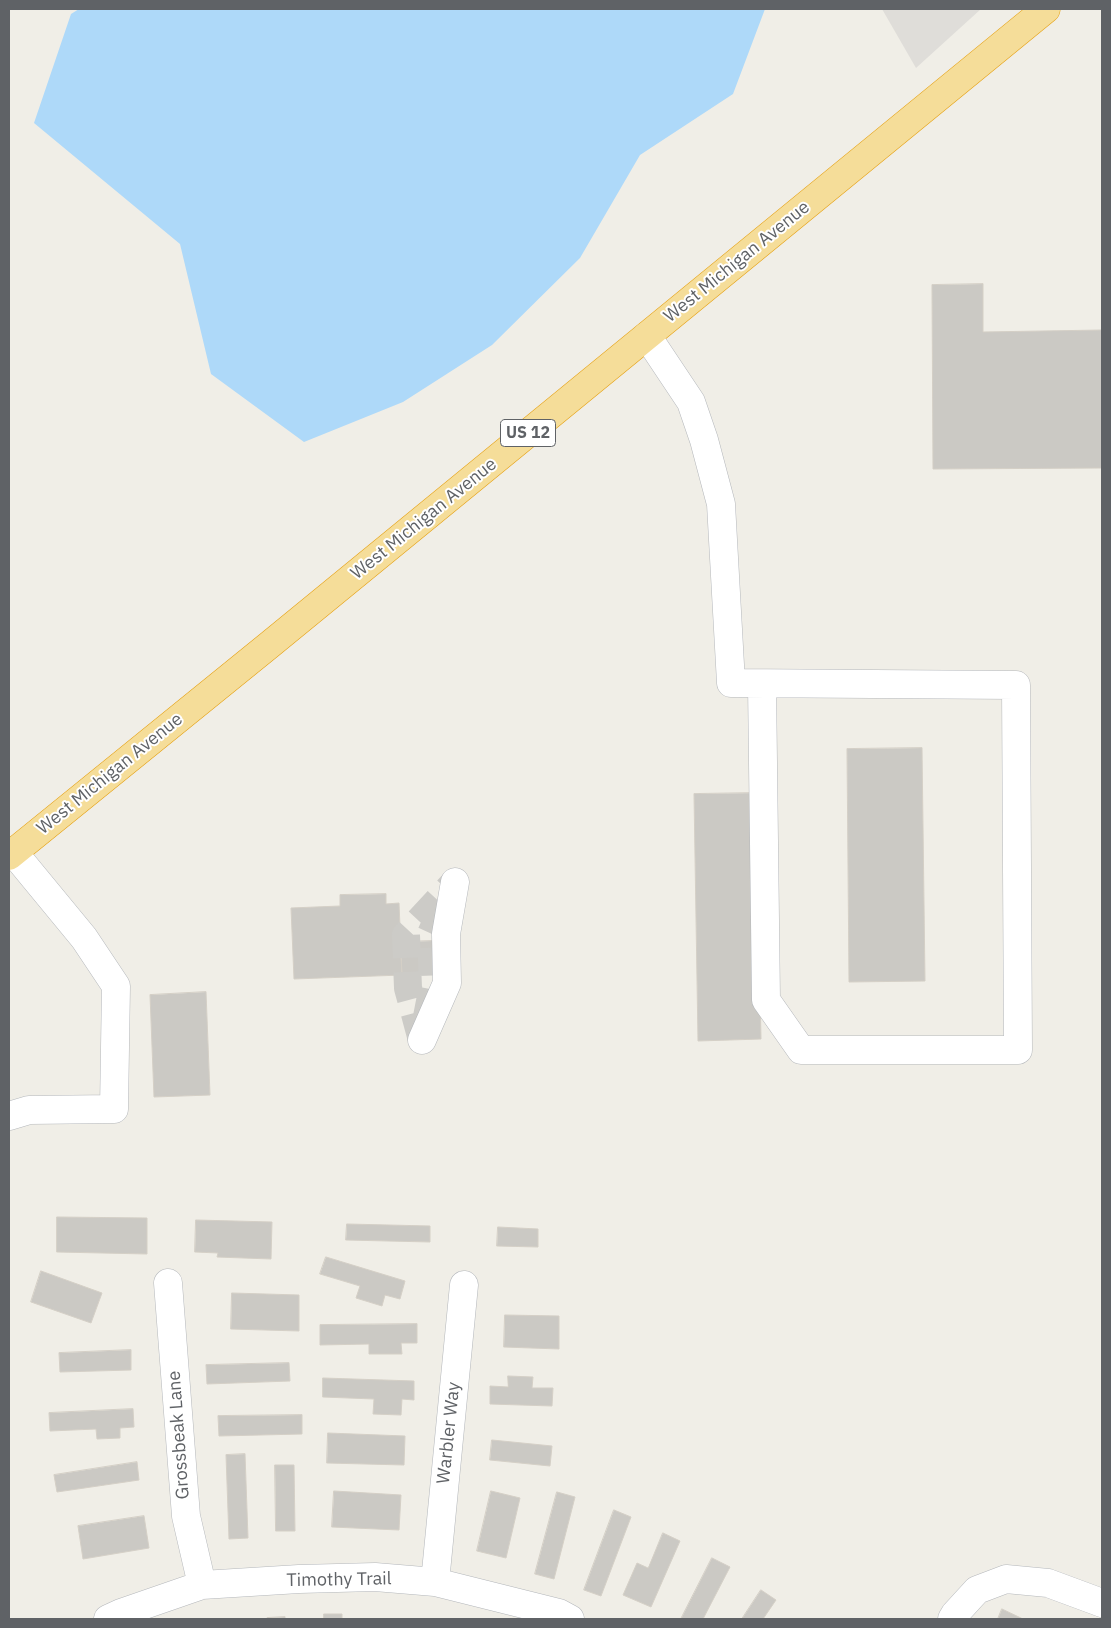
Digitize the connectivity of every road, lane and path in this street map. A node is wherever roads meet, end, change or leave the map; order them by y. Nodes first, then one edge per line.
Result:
1 (1046, 9) edge
2 (647, 336) junction
3 (762, 684) junction
4 (11, 854) edge
5 (455, 882) dead end
6 (422, 1040) dead end
7 (9, 1116) edge
8 (168, 1283) dead end
9 (464, 1285) dead end
10 (435, 1582) junction
11 (202, 1585) junction
12 (1102, 1603) edge
13 (108, 1619) edge
14 (570, 1619) edge
15 (952, 1619) edge

1 - 2 highway, West Michigan Avenue / US 12
2 - 3 street
2 - 4 highway, West Michigan Avenue / US 12
3 - 3 street
4 - 7 street
5 - 6 street
8 - 11 street, Grossbeak Lane
9 - 10 street, Warbler Way
10 - 11 street, Timothy Trail
10 - 14 street, Timothy Trail
11 - 13 street, Timothy Trail
12 - 15 street

